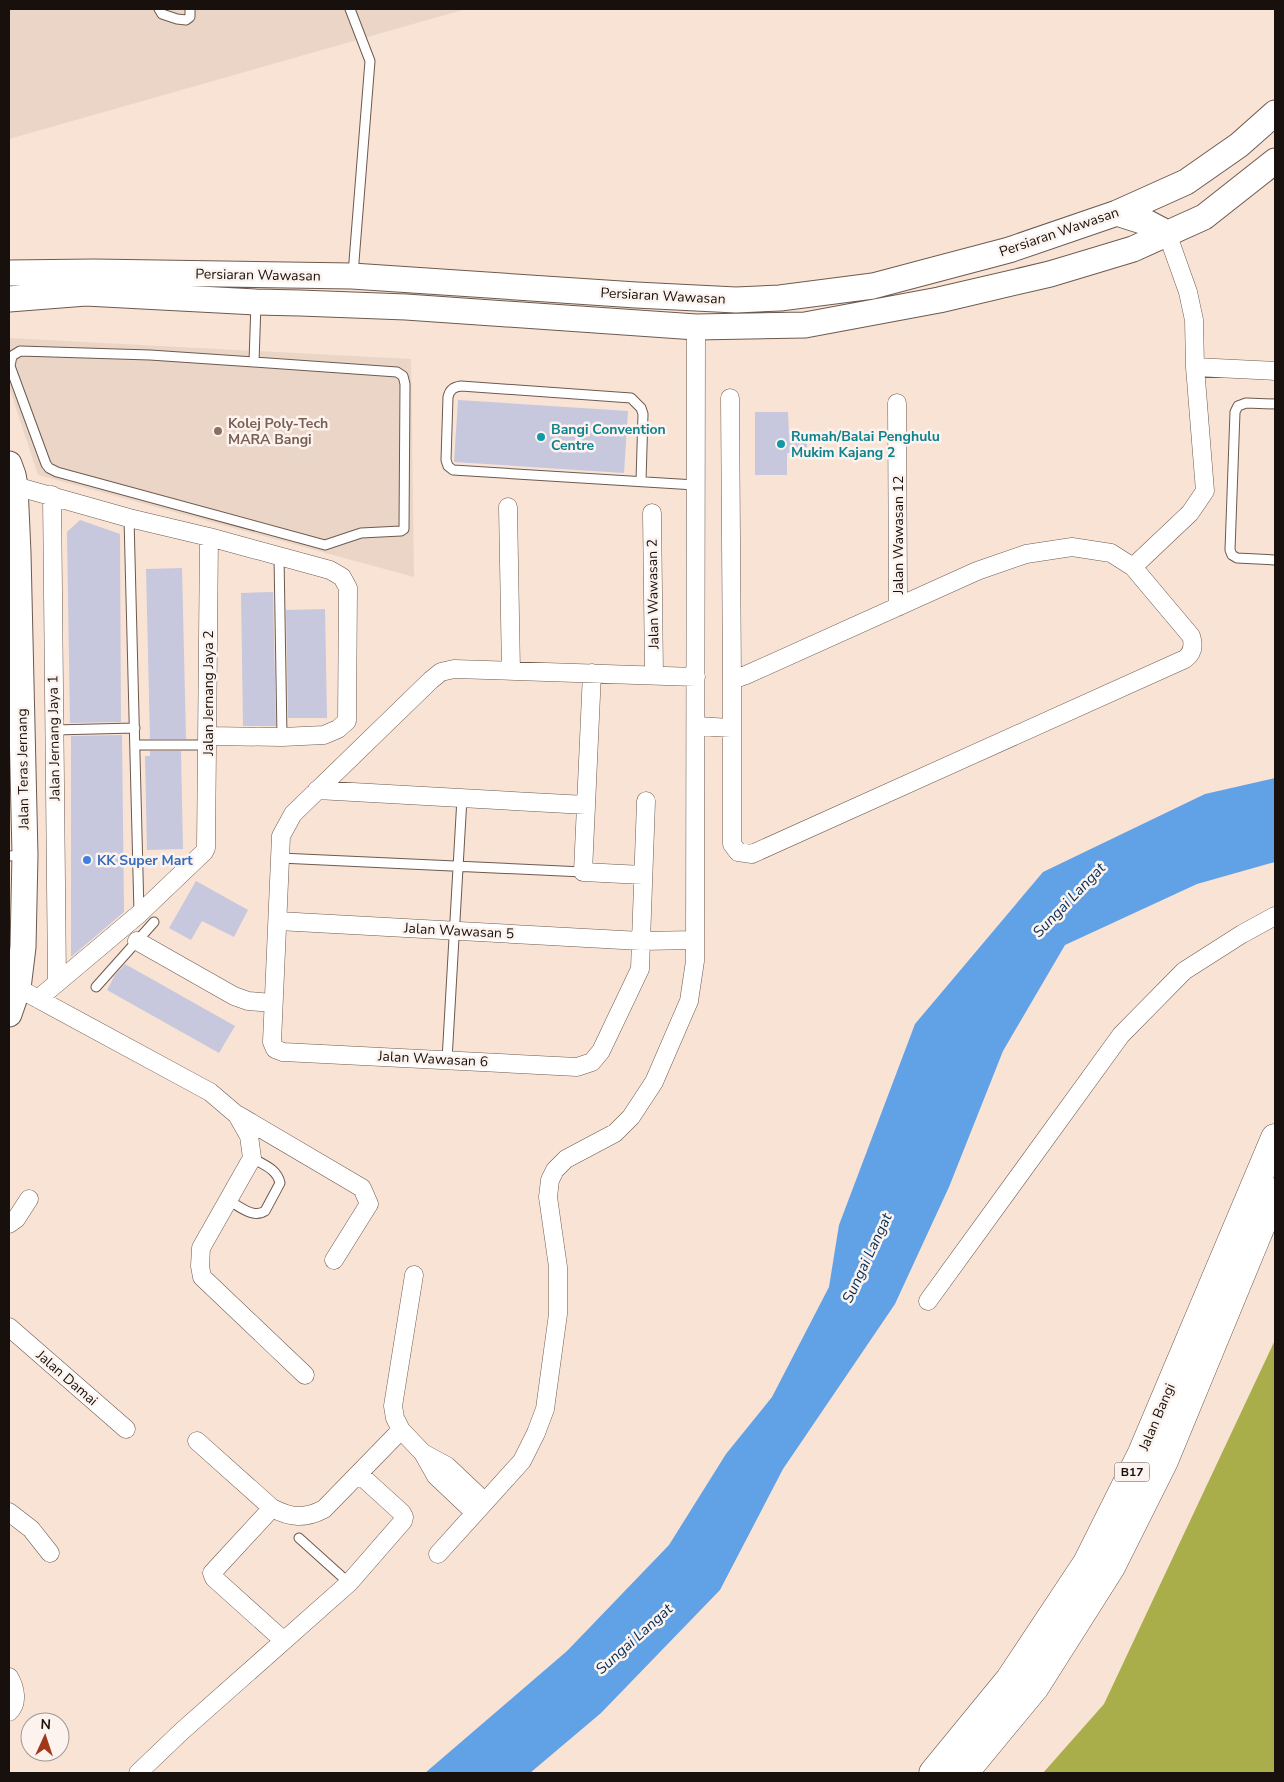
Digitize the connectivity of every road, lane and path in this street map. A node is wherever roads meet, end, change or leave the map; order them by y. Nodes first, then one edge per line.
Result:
1 (159, 9) edge
2 (190, 9) edge
3 (350, 9) edge
4 (1275, 113) edge
5 (1275, 161) edge
6 (1186, 182) junction
7 (1117, 213) junction
8 (1167, 233) junction
9 (11, 272) edge
10 (352, 276) junction
11 (636, 295) junction
12 (12, 300) edge
13 (736, 300) junction
14 (256, 302) junction
15 (300, 302) junction
16 (406, 307) junction
17 (696, 327) junction
18 (254, 362) junction
19 (1195, 366) junction
20 (1275, 371) edge
21 (730, 398) dead end
22 (897, 403) dead end
23 (1275, 404) edge
24 (12, 475) edge
25 (641, 481) junction
26 (695, 485) junction
27 (52, 496) junction
28 (508, 507) dead end
29 (652, 513) dead end
30 (129, 518) junction
31 (209, 537) junction
32 (14, 554) edge
33 (279, 556) junction
34 (1275, 560) edge
35 (1133, 567) junction
36 (898, 607) junction
37 (511, 671) junction
38 (592, 673) junction
39 (654, 675) junction
40 (696, 677) junction
41 (732, 680) junction
42 (15, 716) edge
43 (696, 726) junction
44 (135, 728) junction
45 (731, 728) junction
46 (54, 730) junction
47 (282, 737) junction
48 (208, 741) junction
49 (135, 745) junction
50 (317, 790) junction
51 (462, 798) junction
52 (646, 801) dead end
53 (586, 805) junction
54 (17, 856) edge
55 (280, 858) junction
56 (458, 866) junction
57 (583, 872) junction
58 (643, 875) junction
59 (1275, 916) edge
60 (146, 918) junction
61 (278, 922) junction
62 (454, 931) junction
63 (695, 940) junction
64 (137, 941) junction
65 (641, 941) junction
66 (57, 981) junction
67 (96, 987) dead end
68 (28, 994) junction
69 (273, 1003) junction
70 (9, 1014) edge
71 (447, 1060) junction
72 (238, 1115) junction
73 (1275, 1138) edge
74 (252, 1158) junction
75 (1275, 1192) edge
76 (29, 1199) dead end
77 (228, 1200) junction
78 (9, 1224) edge
79 (334, 1260) dead end
80 (414, 1275) dead end
81 (928, 1301) dead end
82 (9, 1327) edge
83 (305, 1375) dead end
84 (126, 1429) dead end
85 (401, 1430) junction
86 (197, 1441) dead end
87 (358, 1474) junction
88 (272, 1508) junction
89 (480, 1508) junction
90 (9, 1512) edge
91 (299, 1538) dead end
92 (50, 1553) dead end
93 (438, 1554) dead end
94 (349, 1583) junction
95 (284, 1641) junction
96 (9, 1677) edge
97 (9, 1712) edge
98 (138, 1773) edge
99 (933, 1773) edge
100 (964, 1773) edge

1 - 2 lane
3 - 10 lane
4 - 6 main road, Persiaran Wawasan
5 - 8 main road, Persiaran Wawasan
6 - 7 main road, Persiaran Wawasan
6 - 8 main road
7 - 8 main road
7 - 13 main road, Persiaran Wawasan
8 - 17 main road, Persiaran Wawasan
8 - 19 street
9 - 10 main road, Persiaran Wawasan
10 - 11 main road, Persiaran Wawasan
10 - 15 main road
10 - 16 main road
11 - 13 main road, Persiaran Wawasan
11 - 17 main road
12 - 14 main road, Persiaran Wawasan
13 - 17 main road
14 - 15 main road, Persiaran Wawasan
14 - 18 lane
15 - 16 main road, Persiaran Wawasan
16 - 17 main road, Persiaran Wawasan
17 - 26 street
18 - 18 lane
19 - 20 street
19 - 35 street
21 - 41 street
22 - 36 street, Jalan Wawasan 12
23 - 34 lane
24 - 27 street
24 - 32 main road, Jalan Teras Jernang
25 - 25 lane
25 - 26 lane
26 - 40 street
27 - 30 street
27 - 46 street, Jalan Jernang Jaya 1
28 - 37 street
29 - 39 street, Jalan Wawasan 2
30 - 31 street
30 - 44 lane
31 - 33 street
31 - 48 street, Jalan Jernang Jaya 2
32 - 42 main road, Jalan Teras Jernang
33 - 47 lane
33 - 47 street
35 - 36 street
35 - 45 street
36 - 41 street
37 - 38 street
37 - 50 street
38 - 39 street
38 - 53 street
39 - 40 street
40 - 43 street
41 - 45 street
42 - 54 main road, Jalan Teras Jernang
43 - 45 street
43 - 63 street
44 - 46 lane
44 - 49 lane
46 - 66 street, Jalan Jernang Jaya 1
47 - 48 street
48 - 49 lane
48 - 60 street, Jalan Jernang Jaya 2
49 - 60 lane
50 - 51 street
50 - 55 street
51 - 53 street
51 - 56 lane
52 - 58 street
53 - 57 street
54 - 68 main road, Jalan Teras Jernang
55 - 56 lane
55 - 61 street
56 - 57 lane
56 - 62 lane
57 - 58 street
58 - 65 street
59 - 81 street
60 - 64 lane
60 - 66 street
61 - 62 street, Jalan Wawasan 5
61 - 69 street
62 - 65 street, Jalan Wawasan 5
62 - 71 lane
63 - 65 street, Jalan Wawasan 5
63 - 89 street
64 - 67 lane
64 - 69 street
65 - 71 street, Jalan Wawasan 6
66 - 68 street
68 - 70 main road, Jalan Teras Jernang
68 - 72 street
69 - 71 street, Jalan Wawasan 6
72 - 74 street
72 - 79 street
73 - 99 main road, Jalan Bangi / B17
74 - 77 street
74 - 77 lane
75 - 100 main road, Jalan Bangi / B17
76 - 78 street
77 - 83 street
80 - 85 street
82 - 84 street, Jalan Damai
85 - 87 street
85 - 89 street
86 - 88 street
87 - 88 street
87 - 94 street
88 - 95 street
89 - 93 street
90 - 92 street
91 - 94 lane
94 - 95 street
95 - 98 street
96 - 97 street

